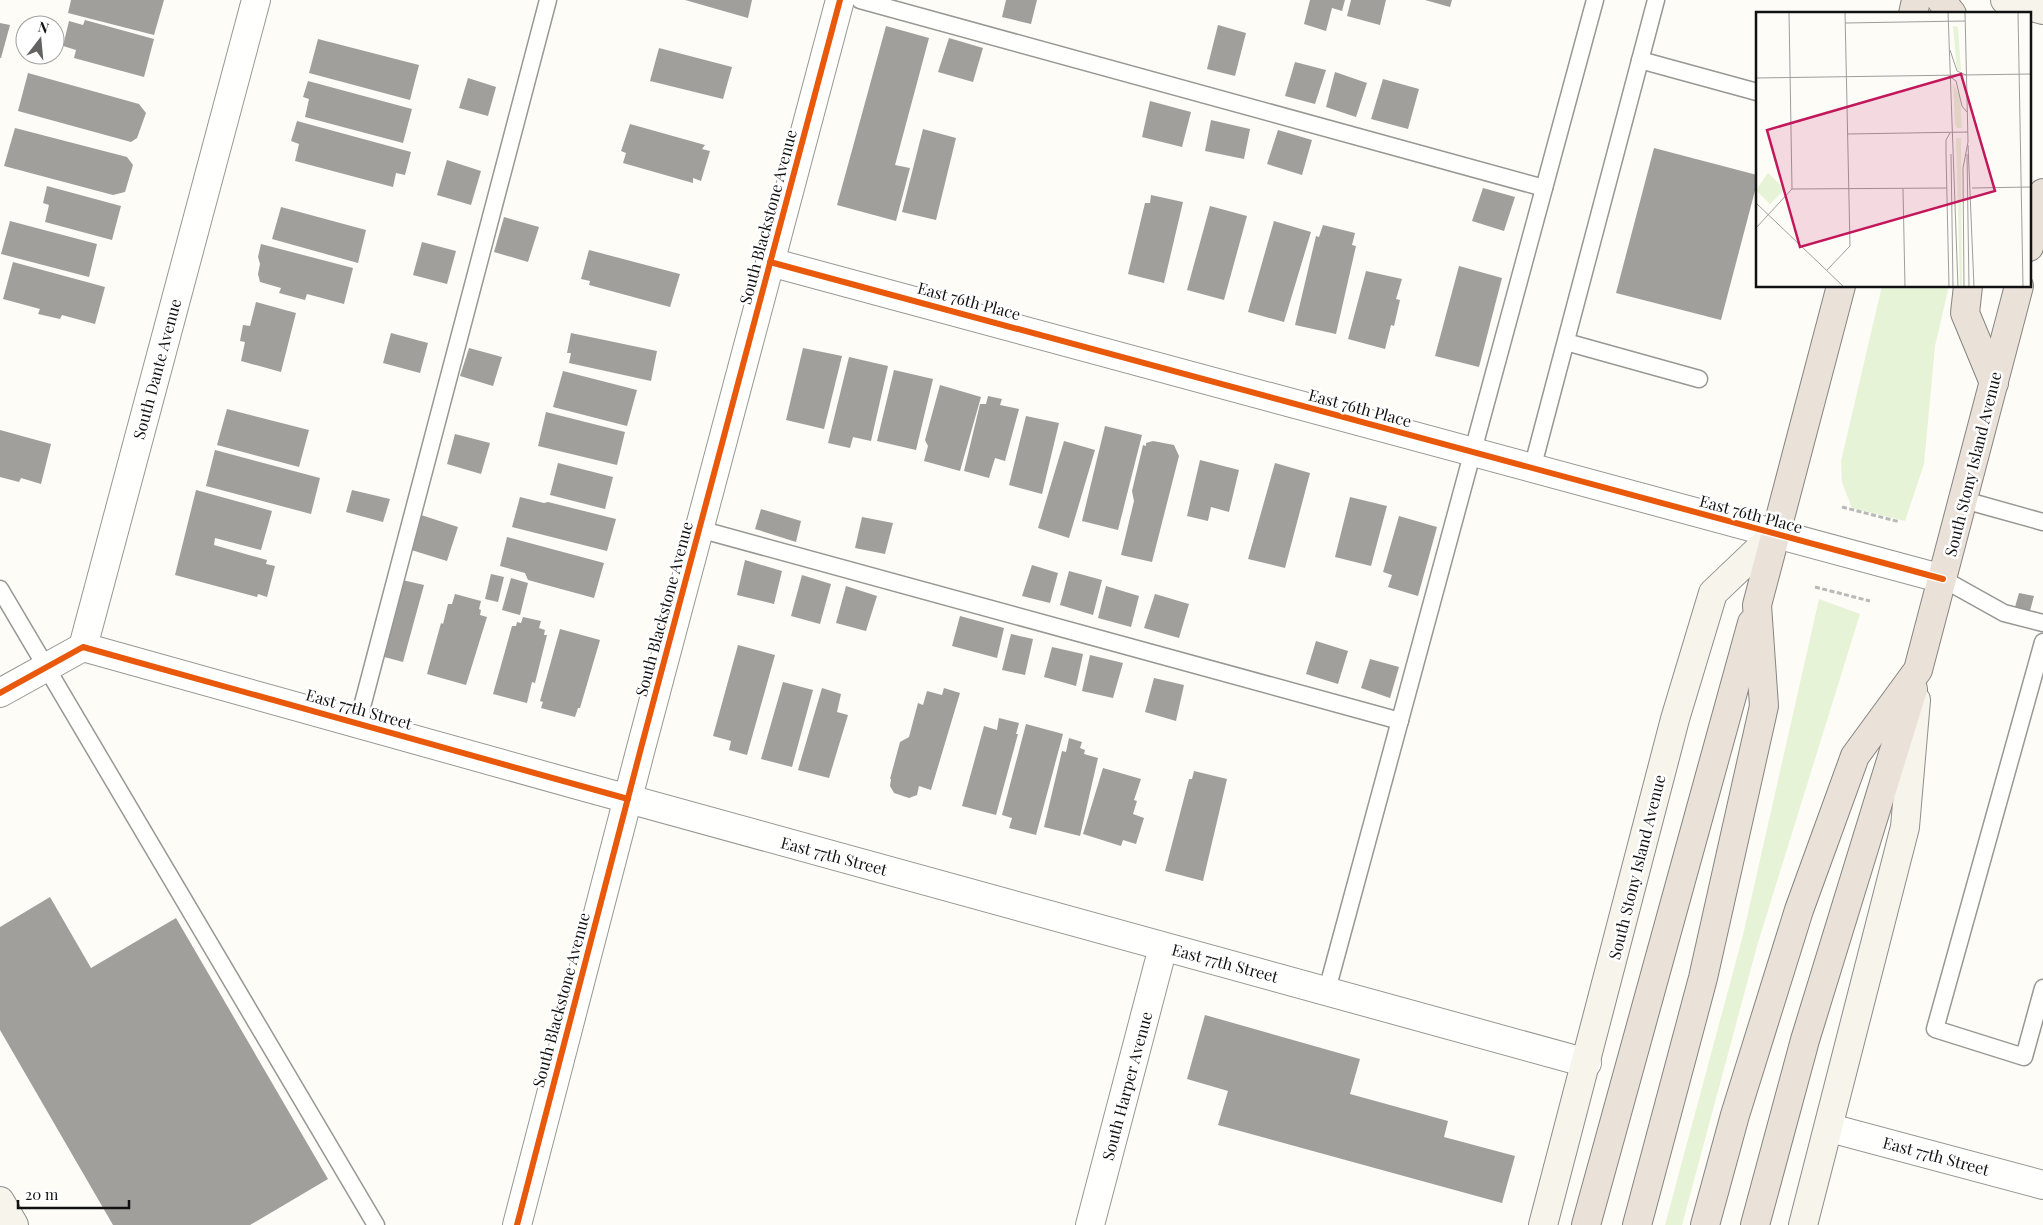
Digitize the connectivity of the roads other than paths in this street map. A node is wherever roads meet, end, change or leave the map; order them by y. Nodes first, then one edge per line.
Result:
1 (256, 0) edge
2 (548, 0) edge
3 (840, 0) edge
4 (860, 0) edge
5 (1595, 0) edge
6 (1656, 0) edge
7 (1941, 0) edge
8 (2006, 0) edge
9 (2043, 10) edge
10 (1950, 12) edge
11 (1640, 60) junction
12 (1756, 92) edge
13 (1544, 188) junction
14 (2043, 193) edge
15 (2030, 243) edge
16 (770, 262) junction
17 (1840, 288) edge
18 (1968, 288) edge
19 (2018, 288) edge
20 (1566, 342) junction
21 (1699, 379) dead end
22 (1994, 383) junction
23 (1473, 453) junction
24 (1532, 468) junction
25 (1964, 500) junction
26 (2043, 522) edge
27 (699, 530) junction
28 (1775, 534) junction
29 (1944, 579) junction
30 (0, 589) edge
31 (1757, 605) junction
32 (2043, 623) edge
33 (2043, 642) edge
34 (83, 647) junction
35 (45, 667) junction
36 (1918, 670) junction
37 (0, 693) edge
38 (1400, 721) junction
39 (358, 722) junction
40 (628, 798) junction
41 (1163, 947) junction
42 (2043, 988) edge
43 (1327, 990) junction
44 (1587, 1063) junction
45 (1830, 1128) junction
46 (2043, 1185) edge
47 (376, 1225) edge
48 (516, 1225) edge
49 (1090, 1225) edge
50 (1543, 1225) edge
51 (1586, 1225) edge
52 (1637, 1225) edge
53 (1705, 1225) edge
54 (1755, 1225) edge
55 (1803, 1225) edge

1 - 34 street, South Dante Avenue
2 - 39 lane
3 - 16 street, South Blackstone Avenue
4 - 13 lane
5 - 13 lane
6 - 11 lane
7 - 10 highway
8 - 9 main road
11 - 12 lane
11 - 20 lane
13 - 23 lane
14 - 15 highway
16 - 23 street, East 76th Place
16 - 27 street, South Blackstone Avenue
17 - 28 highway
18 - 22 highway
19 - 22 highway, South Stony Island Avenue
20 - 21 lane
20 - 24 lane
22 - 25 highway, South Stony Island Avenue
23 - 24 street, East 76th Place
23 - 38 lane
24 - 28 street, East 76th Place
25 - 26 lane
25 - 29 highway, South Stony Island Avenue
27 - 38 lane
27 - 40 street, South Blackstone Avenue
28 - 29 street, East 76th Place
28 - 31 highway
28 - 44 main road, South Stony Island Avenue
29 - 32 lane
29 - 36 highway, South Stony Island Avenue
30 - 35 lane
31 - 51 highway
31 - 52 highway
33 - 42 lane
34 - 35 street
34 - 39 street, East 77th Street
35 - 37 street
35 - 47 lane
36 - 45 main road, South Stony Island Avenue
36 - 53 highway, South Stony Island Avenue
36 - 54 highway
38 - 43 lane
39 - 40 street, East 77th Street
40 - 41 street, East 77th Street
40 - 48 street, South Blackstone Avenue
41 - 43 street, East 77th Street
41 - 49 street, South Harper Avenue
43 - 44 street, East 77th Street
44 - 50 main road, South Stony Island Avenue
45 - 46 street, East 77th Street
45 - 55 main road, South Stony Island Avenue

